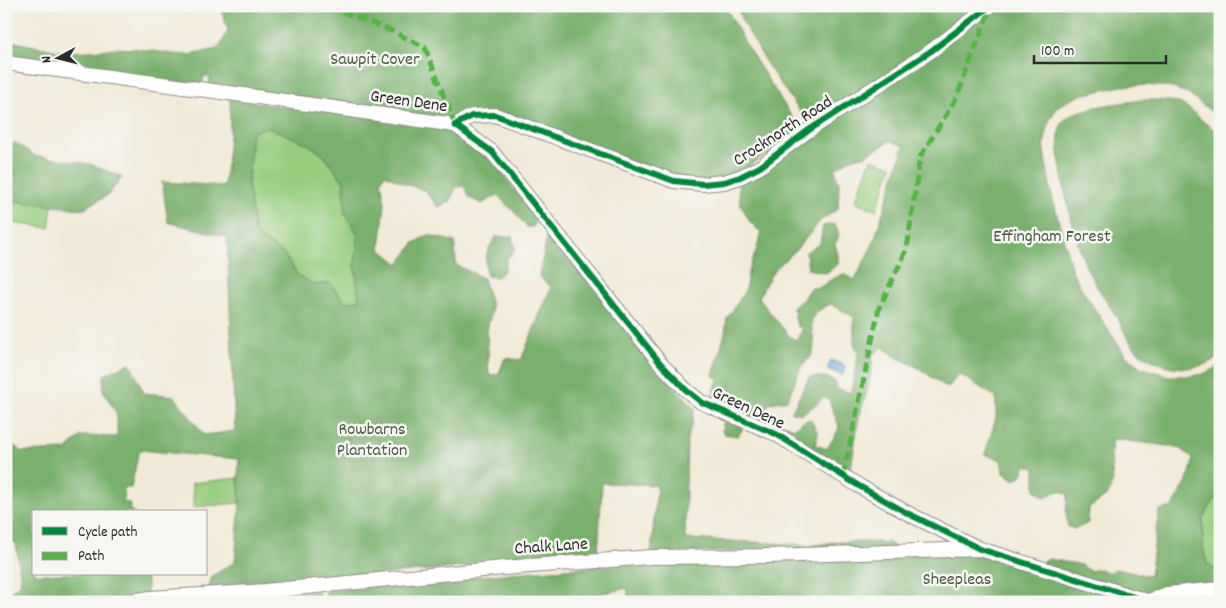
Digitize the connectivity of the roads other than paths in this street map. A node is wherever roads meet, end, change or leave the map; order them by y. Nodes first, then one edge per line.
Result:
1 (990, 6) edge
2 (6, 63) edge
3 (455, 125) junction
4 (980, 549) junction
5 (1220, 589) edge
6 (127, 602) edge
7 (1149, 602) edge

1 - 3 street, Crocknorth Road
2 - 3 street, Green Dene
3 - 4 street, Green Dene
4 - 6 street, Chalk Lane
4 - 7 street, Green Dene
5 - 7 street

